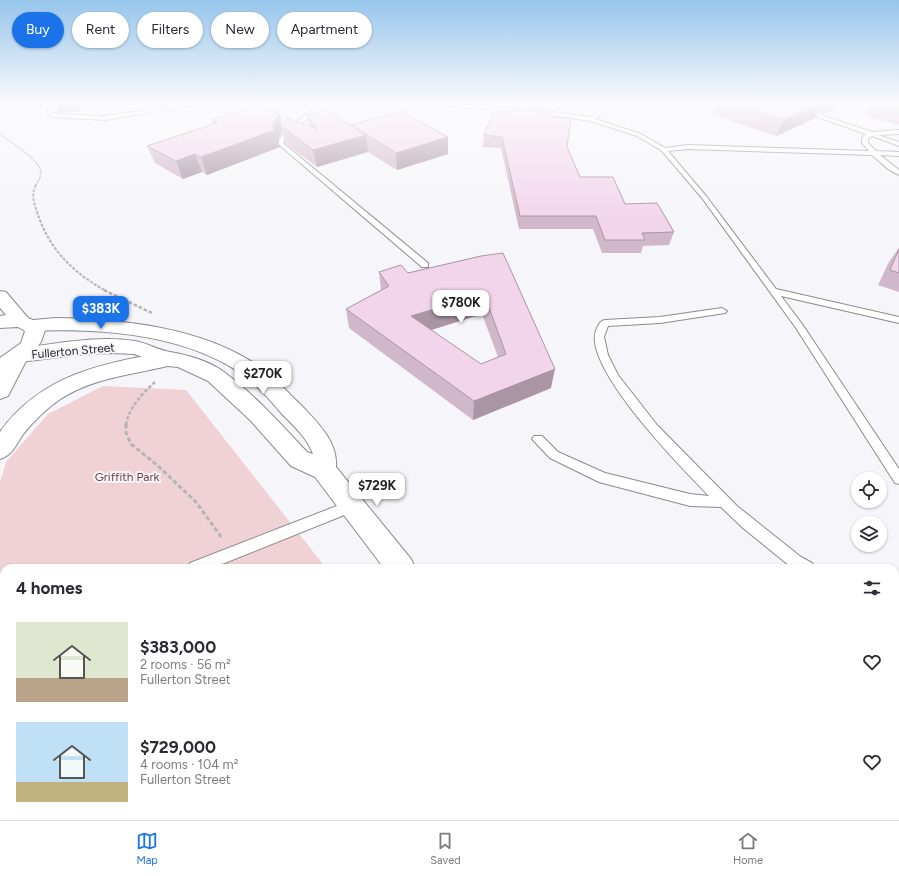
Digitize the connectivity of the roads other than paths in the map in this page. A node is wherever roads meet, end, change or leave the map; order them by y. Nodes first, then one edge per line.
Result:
1 (280, 142) edge
2 (651, 142) edge
3 (865, 142) edge
4 (664, 150) junction
5 (874, 153) junction
6 (899, 154) edge
7 (899, 173) edge
8 (425, 265) dead end
9 (773, 291) junction
10 (0, 296) edge
11 (722, 311) dead end
12 (899, 320) edge
13 (0, 322) edge
14 (25, 323) junction
15 (19, 356) junction
16 (0, 366) edge
17 (164, 368) junction
18 (0, 391) edge
19 (538, 439) dead end
20 (0, 450) edge
21 (324, 470) junction
22 (899, 479) edge
23 (724, 502) junction
24 (352, 506) junction
25 (206, 564) edge
26 (397, 564) edge
27 (800, 564) edge

1 - 8 lane
2 - 4 lane
3 - 5 lane
4 - 5 lane
4 - 9 lane
5 - 6 lane
5 - 7 lane
9 - 12 lane
9 - 22 lane
10 - 14 main road
11 - 23 lane
13 - 14 main road, Fullerton Street
14 - 15 main road
14 - 21 main road, Fullerton Street
15 - 16 main road
15 - 17 main road, Fullerton Street
15 - 18 main road
17 - 20 main road
17 - 21 main road, Fullerton Street
19 - 23 lane
21 - 24 main road, Fullerton Street
23 - 27 lane
24 - 25 lane
24 - 26 main road, Fullerton Street

